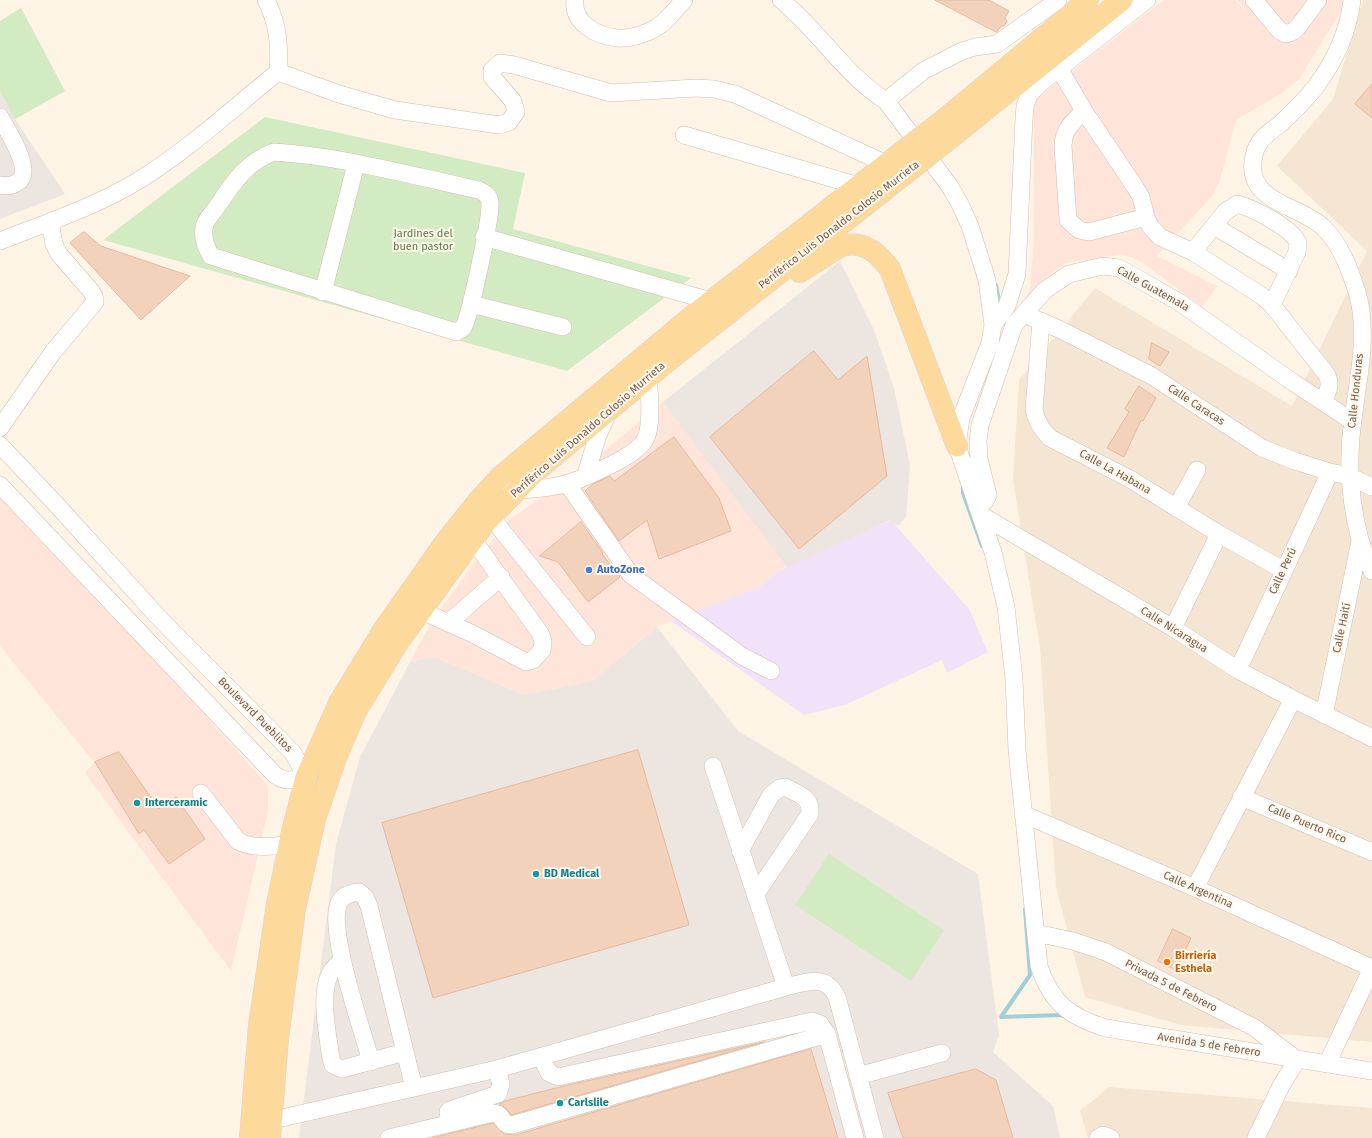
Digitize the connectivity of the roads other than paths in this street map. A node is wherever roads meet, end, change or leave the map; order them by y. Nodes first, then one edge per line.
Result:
1 (266, 0) edge
2 (575, 0) edge
3 (684, 0) edge
4 (781, 0) edge
5 (1058, 0) edge
6 (1088, 0) edge
7 (1122, 0) edge
8 (1147, 0) edge
9 (1254, 0) edge
10 (1352, 0) edge
11 (1314, 2) edge
12 (997, 44) junction
13 (1059, 68) junction
14 (1018, 71) junction
15 (278, 72) junction
16 (886, 102) junction
17 (1084, 111) junction
18 (0, 117) edge
19 (684, 135) dead end
20 (911, 161) junction
21 (356, 164) junction
22 (886, 164) junction
23 (859, 185) junction
24 (0, 186) edge
25 (880, 193) junction
26 (1146, 217) junction
27 (50, 222) junction
28 (1214, 226) junction
29 (484, 237) junction
30 (0, 241) edge
31 (1193, 252) junction
32 (1289, 271) junction
33 (323, 292) junction
34 (711, 301) junction
35 (471, 304) junction
36 (1272, 305) junction
37 (1366, 312) edge
38 (1024, 314) junction
39 (1041, 322) junction
40 (716, 324) junction
41 (993, 325) junction
42 (563, 327) dead end
43 (645, 355) junction
44 (1366, 375) edge
45 (648, 378) junction
46 (1323, 402) junction
47 (609, 410) junction
48 (1352, 421) junction
49 (0, 428) edge
50 (0, 445) edge
51 (956, 446) junction
52 (1196, 470) dead end
53 (1330, 472) junction
54 (1349, 476) junction
55 (585, 477) junction
56 (508, 484) junction
57 (568, 484) junction
58 (0, 485) edge
59 (1372, 487) edge
60 (1176, 508) junction
61 (484, 509) junction
62 (979, 510) junction
63 (466, 531) junction
64 (1219, 534) junction
65 (1360, 541) junction
66 (115, 570) junction
67 (1283, 570) junction
68 (1372, 571) edge
69 (501, 577) junction
70 (98, 588) junction
71 (401, 603) junction
72 (421, 610) junction
73 (161, 620) junction
74 (448, 623) junction
75 (1173, 628) junction
76 (143, 635) junction
77 (587, 637) dead end
78 (1238, 670) junction
79 (771, 671) dead end
80 (1293, 699) junction
81 (1324, 715) junction
82 (1372, 738) edge
83 (336, 758) junction
84 (713, 766) dead end
85 (306, 778) junction
86 (201, 793) dead end
87 (1241, 797) junction
88 (1023, 814) junction
89 (315, 819) junction
90 (311, 840) junction
91 (290, 843) junction
92 (740, 851) junction
93 (1372, 852) edge
94 (1195, 888) junction
95 (755, 895) junction
96 (1036, 932) junction
97 (342, 960) junction
98 (1372, 968) edge
99 (786, 987) junction
100 (827, 1034) junction
101 (405, 1052) junction
102 (942, 1053) dead end
103 (541, 1057) junction
104 (1297, 1060) junction
105 (370, 1062) junction
106 (1328, 1064) junction
107 (497, 1069) junction
108 (1372, 1071) edge
109 (858, 1076) junction
110 (414, 1088) junction
111 (450, 1122) junction
112 (261, 1130) edge
113 (389, 1138) edge
114 (855, 1138) edge
115 (875, 1138) edge
116 (1098, 1138) edge
117 (1111, 1138) edge
118 (1256, 1138) edge

1 - 15 street
2 - 3 street
4 - 16 street
5 - 12 street
6 - 14 main road, Periférico Luis Donaldo Colosio Murrieta
7 - 14 main road, Periférico Luis Donaldo Colosio Murrieta
8 - 13 street
9 - 11 street
10 - 37 street, Calle Honduras
12 - 14 street
12 - 16 street
13 - 17 street
13 - 41 street
14 - 20 main road, Periférico Luis Donaldo Colosio Murrieta, bridge
15 - 22 street
15 - 27 street
16 - 41 street
17 - 26 street
17 - 26 street
18 - 24 street
19 - 23 street
20 - 22 main road, Periférico Luis Donaldo Colosio Murrieta
20 - 25 main road, Periférico Luis Donaldo Colosio Murrieta
21 - 29 street
21 - 33 street
21 - 33 street
22 - 23 main road, Periférico Luis Donaldo Colosio Murrieta
23 - 25 street
23 - 34 main road, Periférico Luis Donaldo Colosio Murrieta
25 - 40 main road, Periférico Luis Donaldo Colosio Murrieta
26 - 31 street
27 - 30 street
27 - 49 street
28 - 31 street
28 - 32 street
28 - 32 street
29 - 34 street
29 - 35 street
31 - 36 street
32 - 36 street
33 - 35 street
34 - 43 main road, Periférico Luis Donaldo Colosio Murrieta
35 - 42 street
36 - 46 street
37 - 44 street, Calle Honduras
38 - 39 street, Calle Caracas
38 - 46 street, Calle Guatemala
38 - 62 street, Calle Guatemala
39 - 53 street, Calle Caracas
39 - 60 street, Calle La Habana
40 - 45 main road, Periférico Luis Donaldo Colosio Murrieta
40 - 51 main road
41 - 51 street
43 - 45 street
43 - 56 main road, Periférico Luis Donaldo Colosio Murrieta
44 - 48 street, Calle Honduras
45 - 47 main road, Periférico Luis Donaldo Colosio Murrieta
45 - 55 street
46 - 48 street, Calle Guatemala
47 - 55 street
47 - 56 main road, Periférico Luis Donaldo Colosio Murrieta
48 - 54 street, Calle Honduras
50 - 66 street, Boulevard Pueblitos
51 - 62 street, Avenida 5 de Febrero
52 - 60 street
53 - 54 street, Calle Caracas
53 - 67 street, Calle Perú
54 - 59 street, Calle Caracas
54 - 65 street, Calle Honduras
55 - 57 street
56 - 57 street
56 - 61 main road, Periférico Luis Donaldo Colosio Murrieta
57 - 79 street
58 - 70 street
60 - 64 street, Calle La Habana
61 - 63 main road, Periférico Luis Donaldo Colosio Murrieta
61 - 77 street
62 - 75 street, Calle Nicaragua
62 - 88 street, Avenida 5 de Febrero
63 - 69 street
63 - 71 main road, Periférico Luis Donaldo Colosio Murrieta
63 - 72 main road, Periférico Luis Donaldo Colosio Murrieta
64 - 67 street, Calle La Habana
64 - 75 street
65 - 68 street, Calle Honduras
65 - 81 street, Calle Haití
66 - 70 street
66 - 73 street, Boulevard Pueblitos
67 - 78 street, Calle Perú
69 - 74 street
69 - 74 street
70 - 76 street
71 - 72 street
71 - 85 main road, Periférico Luis Donaldo Colosio Murrieta
72 - 74 street
72 - 83 main road, Periférico Luis Donaldo Colosio Murrieta
73 - 76 street
73 - 85 street, Boulevard Pueblitos
75 - 78 street, Calle Nicaragua
76 - 85 street
78 - 80 street, Calle Nicaragua
80 - 81 street, Calle Nicaragua
80 - 87 street
81 - 82 street, Calle Nicaragua
83 - 85 main road
83 - 89 main road, Periférico Luis Donaldo Colosio Murrieta
84 - 92 street
85 - 89 main road
85 - 91 main road, Periférico Luis Donaldo Colosio Murrieta
86 - 91 street
87 - 93 street, Calle Puerto Rico
87 - 94 street
88 - 94 street, Calle Argentina
88 - 96 street, Avenida 5 de Febrero
89 - 90 main road, Periférico Luis Donaldo Colosio Murrieta
90 - 91 street
90 - 112 main road, Periférico Luis Donaldo Colosio Murrieta
91 - 112 main road, Periférico Luis Donaldo Colosio Murrieta
92 - 95 street
92 - 95 street
94 - 98 street, Calle Argentina
95 - 99 street
96 - 104 street, Privada 5 de Febrero
96 - 104 street, Avenida 5 de Febrero
97 - 101 street
97 - 105 street
97 - 105 street
98 - 106 street
99 - 103 street
99 - 109 street
100 - 103 street
100 - 111 street
100 - 114 street
101 - 105 street
101 - 110 street
102 - 109 street
103 - 107 street
104 - 106 street, Avenida 5 de Febrero
104 - 118 street
106 - 108 street, Avenida 5 de Febrero
107 - 110 street
107 - 111 street
109 - 115 street
110 - 112 street
111 - 113 street
116 - 117 street

